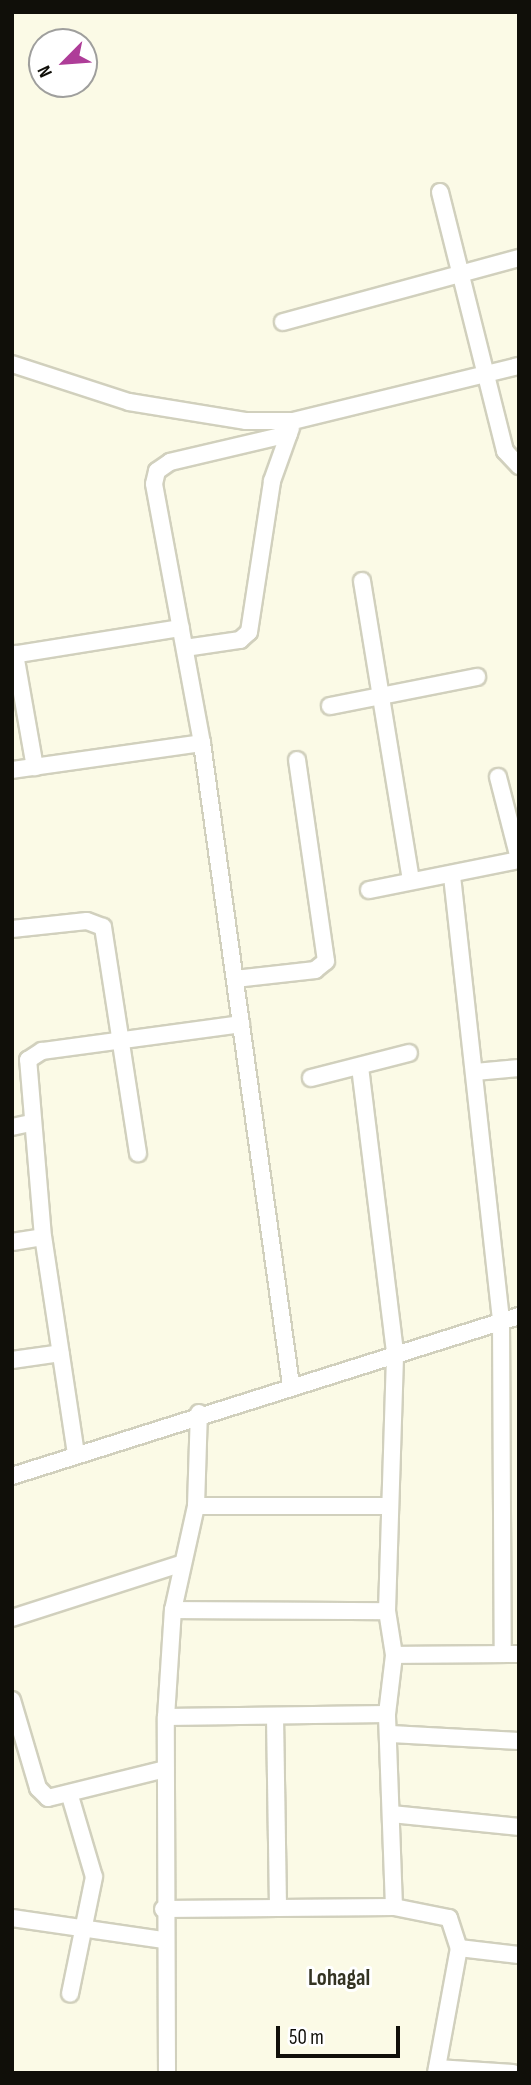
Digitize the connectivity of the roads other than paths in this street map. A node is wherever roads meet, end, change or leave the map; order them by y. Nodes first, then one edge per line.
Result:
1 (440, 192) dead end
2 (519, 258) edge
3 (461, 274) junction
4 (283, 322) dead end
5 (12, 364) edge
6 (519, 366) edge
7 (486, 376) junction
8 (291, 427) junction
9 (519, 466) edge
10 (362, 581) dead end
11 (181, 628) junction
12 (185, 648) junction
13 (14, 655) edge
14 (477, 677) dead end
15 (380, 694) junction
16 (330, 706) dead end
17 (202, 743) junction
18 (297, 760) dead end
19 (35, 767) junction
20 (12, 770) edge
21 (498, 777) dead end
22 (519, 860) edge
23 (452, 876) junction
24 (411, 879) junction
25 (369, 890) dead end
26 (12, 929) edge
27 (235, 979) junction
28 (241, 1024) junction
29 (124, 1040) junction
30 (409, 1053) dead end
31 (360, 1067) junction
32 (519, 1068) edge
33 (475, 1072) junction
34 (311, 1078) dead end
35 (31, 1123) junction
36 (12, 1127) edge
37 (138, 1153) dead end
38 (43, 1237) junction
39 (12, 1242) edge
40 (519, 1315) edge
41 (500, 1320) junction
42 (395, 1352) junction
43 (61, 1353) junction
44 (12, 1360) edge
45 (290, 1385) junction
46 (199, 1413) junction
47 (511, 1433) edge
48 (76, 1454) junction
49 (12, 1476) edge
50 (196, 1506) junction
51 (388, 1506) junction
52 (180, 1564) junction
53 (173, 1610) junction
54 (387, 1611) junction
55 (12, 1618) edge
56 (511, 1654) edge
57 (394, 1655) junction
58 (12, 1700) edge
59 (387, 1714) junction
60 (275, 1716) junction
61 (166, 1717) junction
62 (391, 1734) junction
63 (519, 1741) edge
64 (165, 1769) junction
65 (70, 1796) junction
66 (392, 1814) junction
67 (519, 1827) edge
68 (394, 1907) junction
69 (278, 1908) junction
70 (163, 1909) junction
71 (12, 1918) edge
72 (85, 1929) junction
73 (162, 1940) junction
74 (459, 1948) junction
75 (519, 1955) edge
76 (70, 1994) dead end
77 (436, 2070) edge
78 (167, 2073) edge
79 (513, 2073) edge

1 - 3 street
2 - 3 street
3 - 4 street
3 - 7 street
5 - 8 street
6 - 7 street
7 - 8 street
7 - 9 street
8 - 11 street
8 - 12 street
10 - 15 street
11 - 12 street
11 - 13 street
12 - 17 street
13 - 19 street
14 - 15 street
15 - 16 street
15 - 24 street
17 - 19 street
17 - 27 street
18 - 27 street
19 - 20 street
21 - 22 street
22 - 23 street
23 - 24 street
23 - 33 street
24 - 25 street
26 - 29 street
27 - 28 street
28 - 29 street
28 - 45 street
29 - 35 street
29 - 37 street
30 - 31 street
31 - 34 street
31 - 42 street
32 - 33 street
33 - 41 street
35 - 36 street
35 - 38 street
38 - 39 street
38 - 43 street
40 - 41 street
41 - 42 street
41 - 47 street
42 - 45 street
42 - 51 street
43 - 44 street
43 - 48 street
45 - 46 street
46 - 48 street
46 - 50 street
47 - 56 street
48 - 49 street
50 - 51 street
50 - 52 street
51 - 54 street
52 - 53 street
52 - 55 street
53 - 54 street
53 - 61 street
54 - 57 street
56 - 57 street
57 - 59 street
58 - 65 street
59 - 60 street
59 - 62 street
60 - 61 street
60 - 69 street
61 - 64 street
62 - 63 street
62 - 66 street
64 - 65 street
64 - 70 street
65 - 72 street
66 - 67 street
66 - 68 street
68 - 69 street
68 - 74 street
69 - 70 street
70 - 73 street
71 - 72 street
72 - 73 street
72 - 76 street
73 - 78 street
74 - 75 street
74 - 77 street
77 - 79 street

